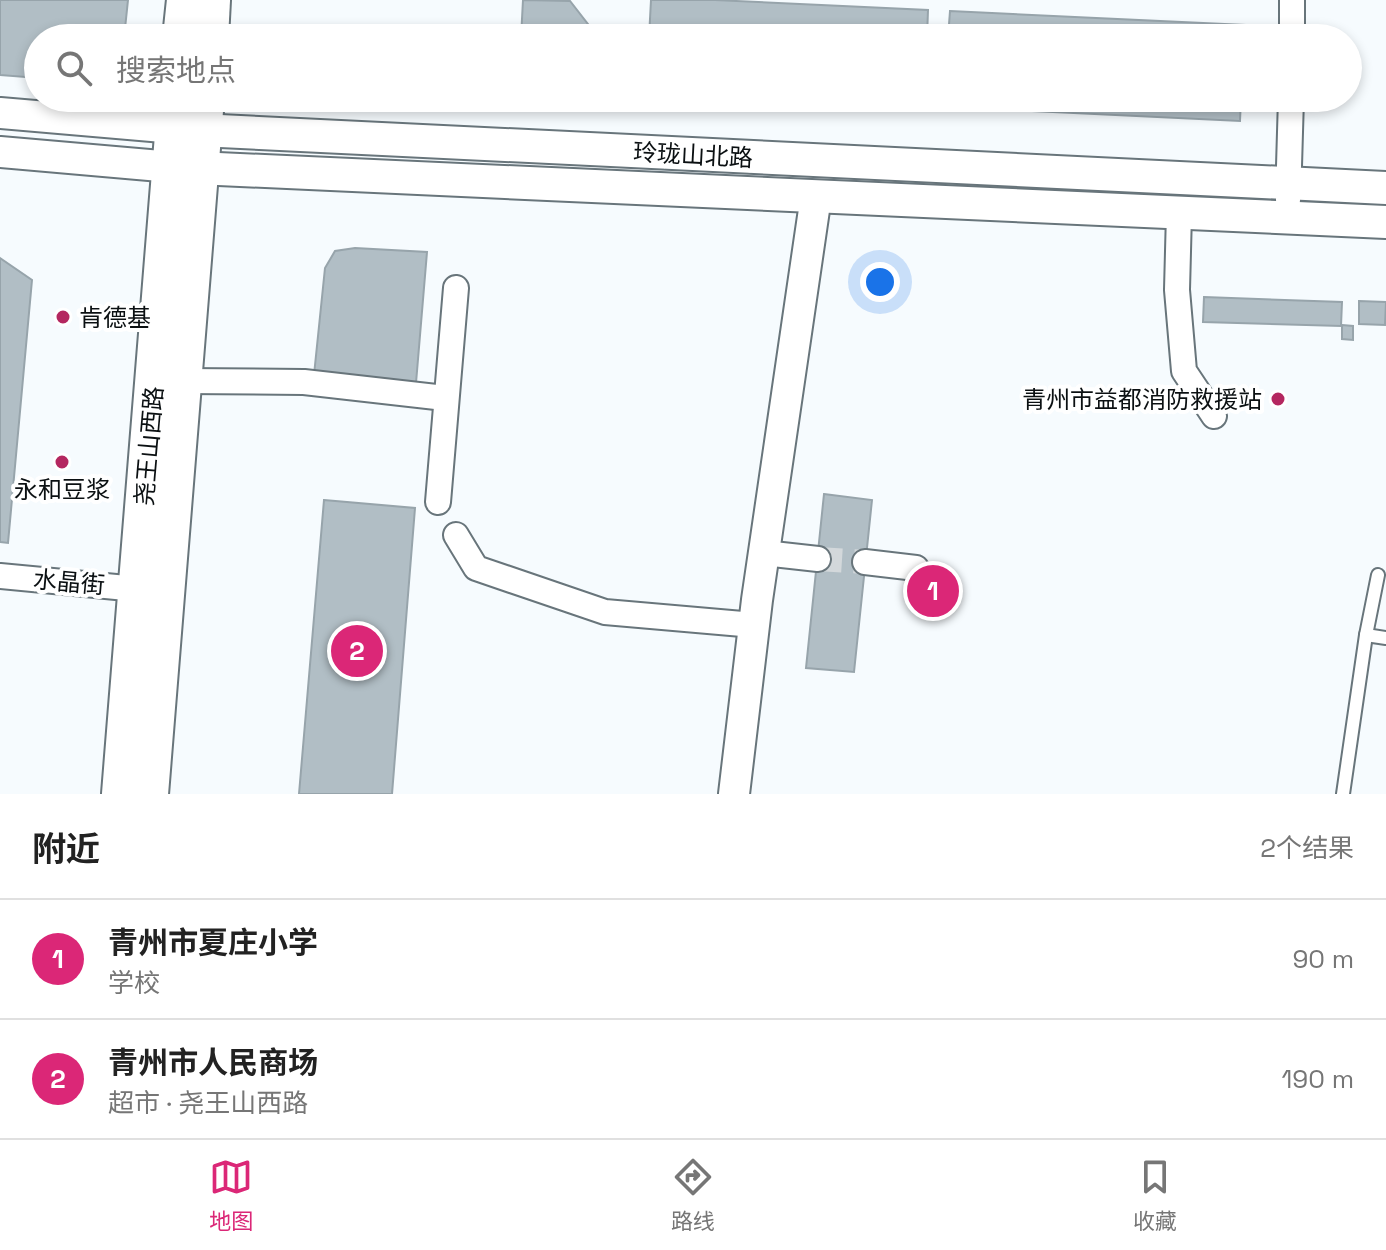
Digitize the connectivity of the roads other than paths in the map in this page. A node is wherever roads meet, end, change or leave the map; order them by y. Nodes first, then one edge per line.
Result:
1 (185, 0) edge
2 (212, 0) edge
3 (1292, 0) edge
4 (182, 24) edge
5 (211, 24) edge
6 (1292, 24) edge
7 (1291, 112) edge
8 (0, 113) edge
9 (190, 114) edge
10 (0, 152) edge
11 (187, 168) junction
12 (1289, 184) junction
13 (1386, 188) edge
14 (816, 196) junction
15 (1179, 213) junction
16 (1288, 218) junction
17 (1386, 222) edge
18 (456, 288) dead end
19 (183, 381) junction
20 (445, 398) junction
21 (1214, 416) dead end
22 (438, 502) dead end
23 (456, 535) dead end
24 (764, 553) junction
25 (818, 559) tunnel mouth
26 (865, 562) tunnel mouth
27 (916, 568) dead end
28 (1378, 575) dead end
29 (0, 576) edge
30 (137, 589) junction
31 (754, 625) junction
32 (1366, 635) junction
33 (1386, 638) edge
34 (120, 794) edge
35 (150, 794) edge
36 (734, 794) edge
37 (1343, 794) edge

1 - 4 main road
2 - 5 main road
3 - 6 street
7 - 12 street
8 - 9 street, 玲珑山北路
9 - 11 main road, 尧王山西路
9 - 12 main road, 玲珑山北路
10 - 11 street, 玲珑山北路
11 - 14 main road, 玲珑山北路
11 - 19 main road, 尧王山西路
11 - 30 main road, 尧王山西路
12 - 13 main road, 玲珑山北路
12 - 16 street
14 - 15 main road, 玲珑山北路
14 - 24 street
15 - 16 main road, 玲珑山北路
15 - 21 street
16 - 17 main road, 玲珑山北路
18 - 20 street
19 - 20 street
19 - 35 main road, 尧王山西路
20 - 22 street
23 - 31 street
24 - 25 street
24 - 31 street
26 - 27 street
28 - 32 lane
29 - 30 street, 水晶街
30 - 34 main road, 尧王山西路
31 - 36 street
32 - 33 lane
32 - 37 lane

